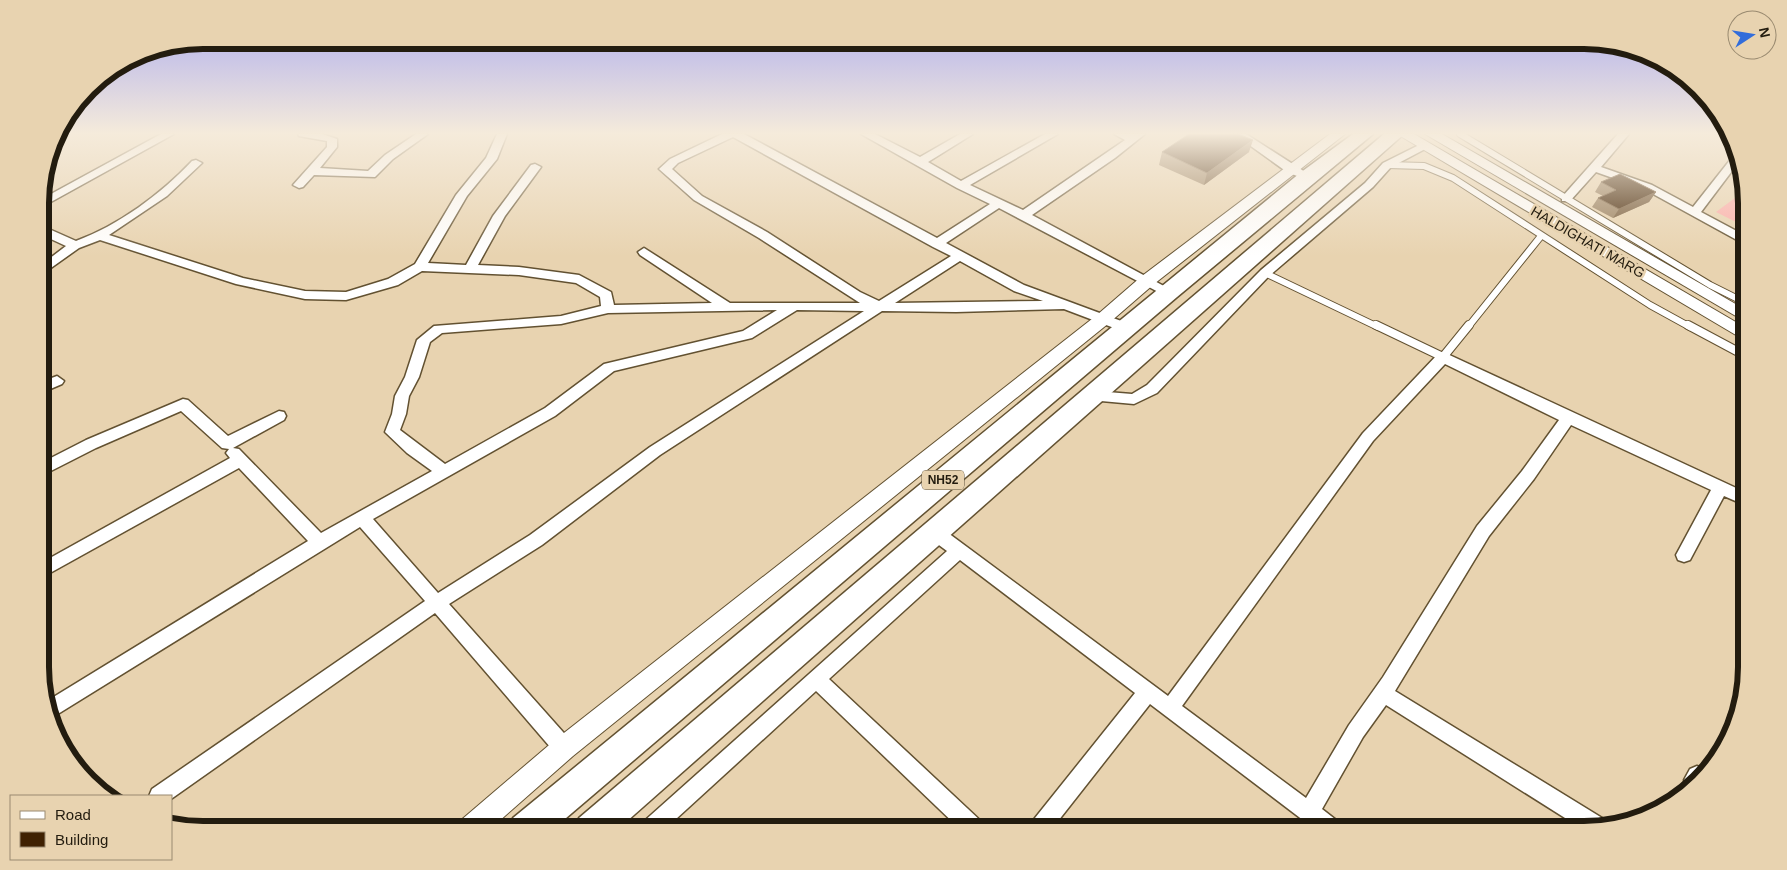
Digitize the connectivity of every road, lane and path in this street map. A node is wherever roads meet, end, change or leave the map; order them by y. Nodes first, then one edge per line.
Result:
1 (1299, 174) edge
2 (95, 175) edge
3 (186, 175) edge
4 (307, 175) edge
5 (478, 175) edge
6 (529, 175) edge
7 (671, 175) edge
8 (810, 175) edge
9 (942, 175) edge
10 (980, 175) edge
11 (1082, 175) edge
12 (1349, 175) edge
13 (1378, 175) edge
14 (1446, 175) edge
15 (1484, 175) edge
16 (1490, 175) edge
17 (1526, 175) edge
18 (1588, 175) edge
19 (1613, 175) edge
20 (1723, 175) edge
21 (299, 185) dead end
22 (961, 186) junction
23 (1566, 199) junction
24 (49, 200) edge
25 (999, 203) junction
26 (1695, 212) junction
27 (1024, 215) junction
28 (49, 233) edge
29 (100, 236) junction
30 (1541, 236) junction
31 (1738, 236) edge
32 (936, 244) junction
33 (75, 245) junction
34 (644, 252) dead end
35 (959, 256) junction
36 (49, 264) edge
37 (420, 267) junction
38 (470, 270) junction
39 (1265, 273) junction
40 (1158, 286) junction
41 (1738, 299) edge
42 (1065, 305) junction
43 (794, 306) junction
44 (727, 307) junction
45 (882, 307) junction
46 (608, 309) junction
47 (1738, 313) edge
48 (1103, 319) junction
49 (1127, 328) junction
50 (1738, 330) edge
51 (1738, 352) edge
52 (1443, 357) junction
53 (57, 381) dead end
54 (49, 384) edge
55 (1095, 396) junction
56 (280, 416) dead end
57 (1568, 418) junction
58 (227, 444) junction
59 (240, 460) junction
60 (49, 466) edge
61 (444, 470) junction
62 (1720, 488) junction
63 (1738, 496) edge
64 (363, 519) junction
65 (934, 532) junction
66 (319, 542) junction
67 (959, 551) junction
68 (1684, 555) dead end
69 (49, 567) edge
70 (436, 602) junction
71 (816, 679) junction
72 (1148, 692) junction
73 (1383, 693) junction
74 (54, 707) edge
75 (1170, 708) junction
76 (564, 748) junction
77 (160, 795) edge
78 (1309, 812) junction
79 (479, 821) edge
80 (536, 821) edge
81 (601, 821) edge
82 (659, 821) edge
83 (966, 821) edge
84 (1045, 821) edge
85 (1321, 821) edge
86 (1589, 821) edge

1 - 40 highway, NH52
2 - 24 street
3 - 29 street
4 - 21 street
5 - 37 street
6 - 38 street
7 - 45 street
8 - 32 street
9 - 22 street
10 - 22 street
11 - 27 street
12 - 55 highway, NH52
13 - 39 street
14 - 30 lane
15 - 50 street, HALDIGHATI MARG
16 - 47 street, HALDIGHATI MARG
17 - 23 lane
18 - 23 street
19 - 26 street
20 - 26 street
22 - 25 street
23 - 41 lane
25 - 27 street
25 - 32 street
26 - 31 street
27 - 40 street
28 - 33 street
29 - 33 street
29 - 37 street
30 - 51 lane
30 - 52 lane
32 - 35 street
33 - 36 street
34 - 44 street
35 - 42 street
35 - 45 street
37 - 38 street
38 - 46 street
39 - 52 lane
39 - 55 street
40 - 48 street
40 - 49 highway, NH52
42 - 45 street
42 - 48 street
43 - 44 street
43 - 45 street
43 - 61 street
44 - 46 street
45 - 70 street
46 - 61 street
48 - 49 street
48 - 76 street
49 - 80 highway, NH52
52 - 57 street
52 - 75 street
53 - 54 street
55 - 65 highway, NH52
56 - 58 street
57 - 62 street
57 - 73 street
58 - 59 street
58 - 60 street
59 - 66 street
59 - 69 street
61 - 64 street
62 - 63 street
62 - 68 street
64 - 66 street
64 - 70 street
65 - 67 street
65 - 81 highway, NH52
66 - 74 street
67 - 71 street
67 - 72 street
70 - 76 street
70 - 77 street
71 - 82 street
71 - 83 street
72 - 75 street
72 - 84 street
73 - 78 street
73 - 86 street
75 - 78 street
76 - 79 street
78 - 85 street

